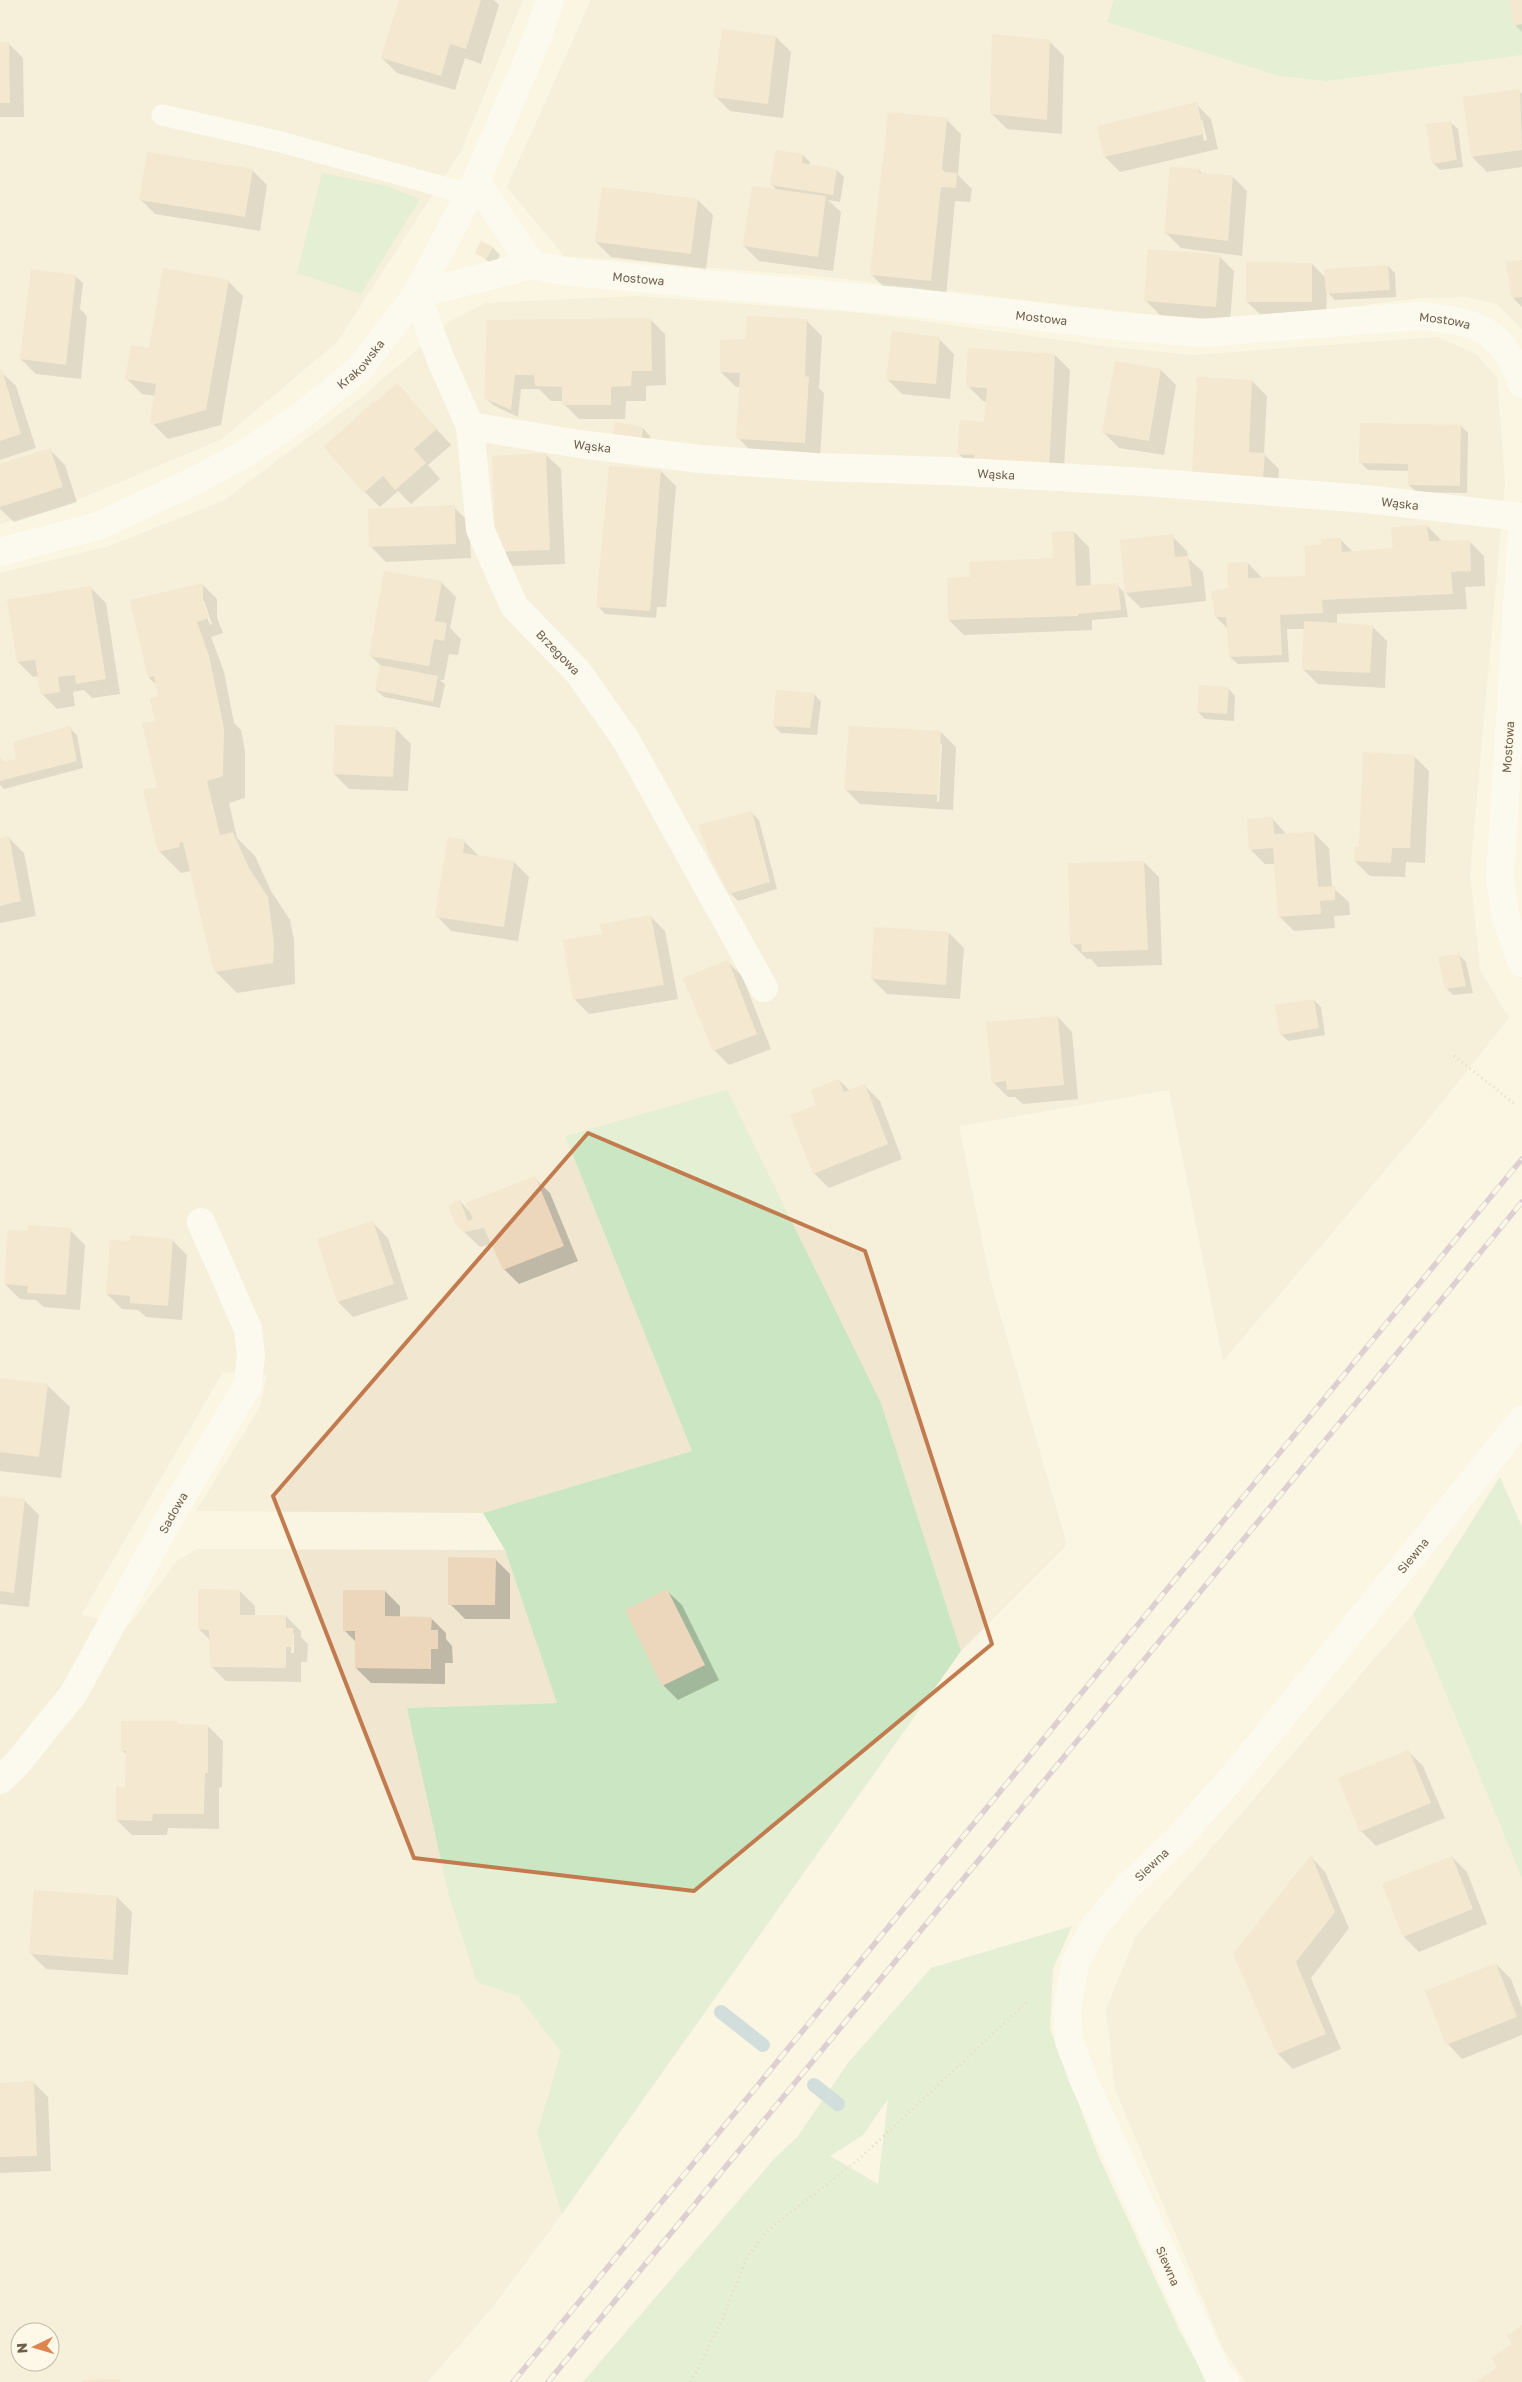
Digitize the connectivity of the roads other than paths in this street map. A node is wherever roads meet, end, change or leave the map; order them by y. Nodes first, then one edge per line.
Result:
1 (550, 0) edge
2 (162, 115) dead end
3 (472, 188) junction
4 (532, 265) junction
5 (417, 294) junction
6 (1522, 384) edge
7 (470, 426) junction
8 (1522, 517) edge
9 (1522, 528) edge
10 (0, 552) edge
11 (1522, 963) edge
12 (764, 988) dead end
13 (201, 1222) dead end
14 (1522, 1420) edge
15 (0, 1780) edge
16 (1225, 2382) edge

1 - 3 street, Krakowska
2 - 3 lane
3 - 4 street
3 - 5 street, Krakowska
4 - 5 street, Mostowa
4 - 6 street, Mostowa
5 - 7 street, Brzegowa
5 - 10 street, Krakowska
7 - 8 street, Wąska
7 - 12 street, Brzegowa
9 - 11 street, Mostowa
13 - 15 street, Sadowa
14 - 16 street, Siewna

